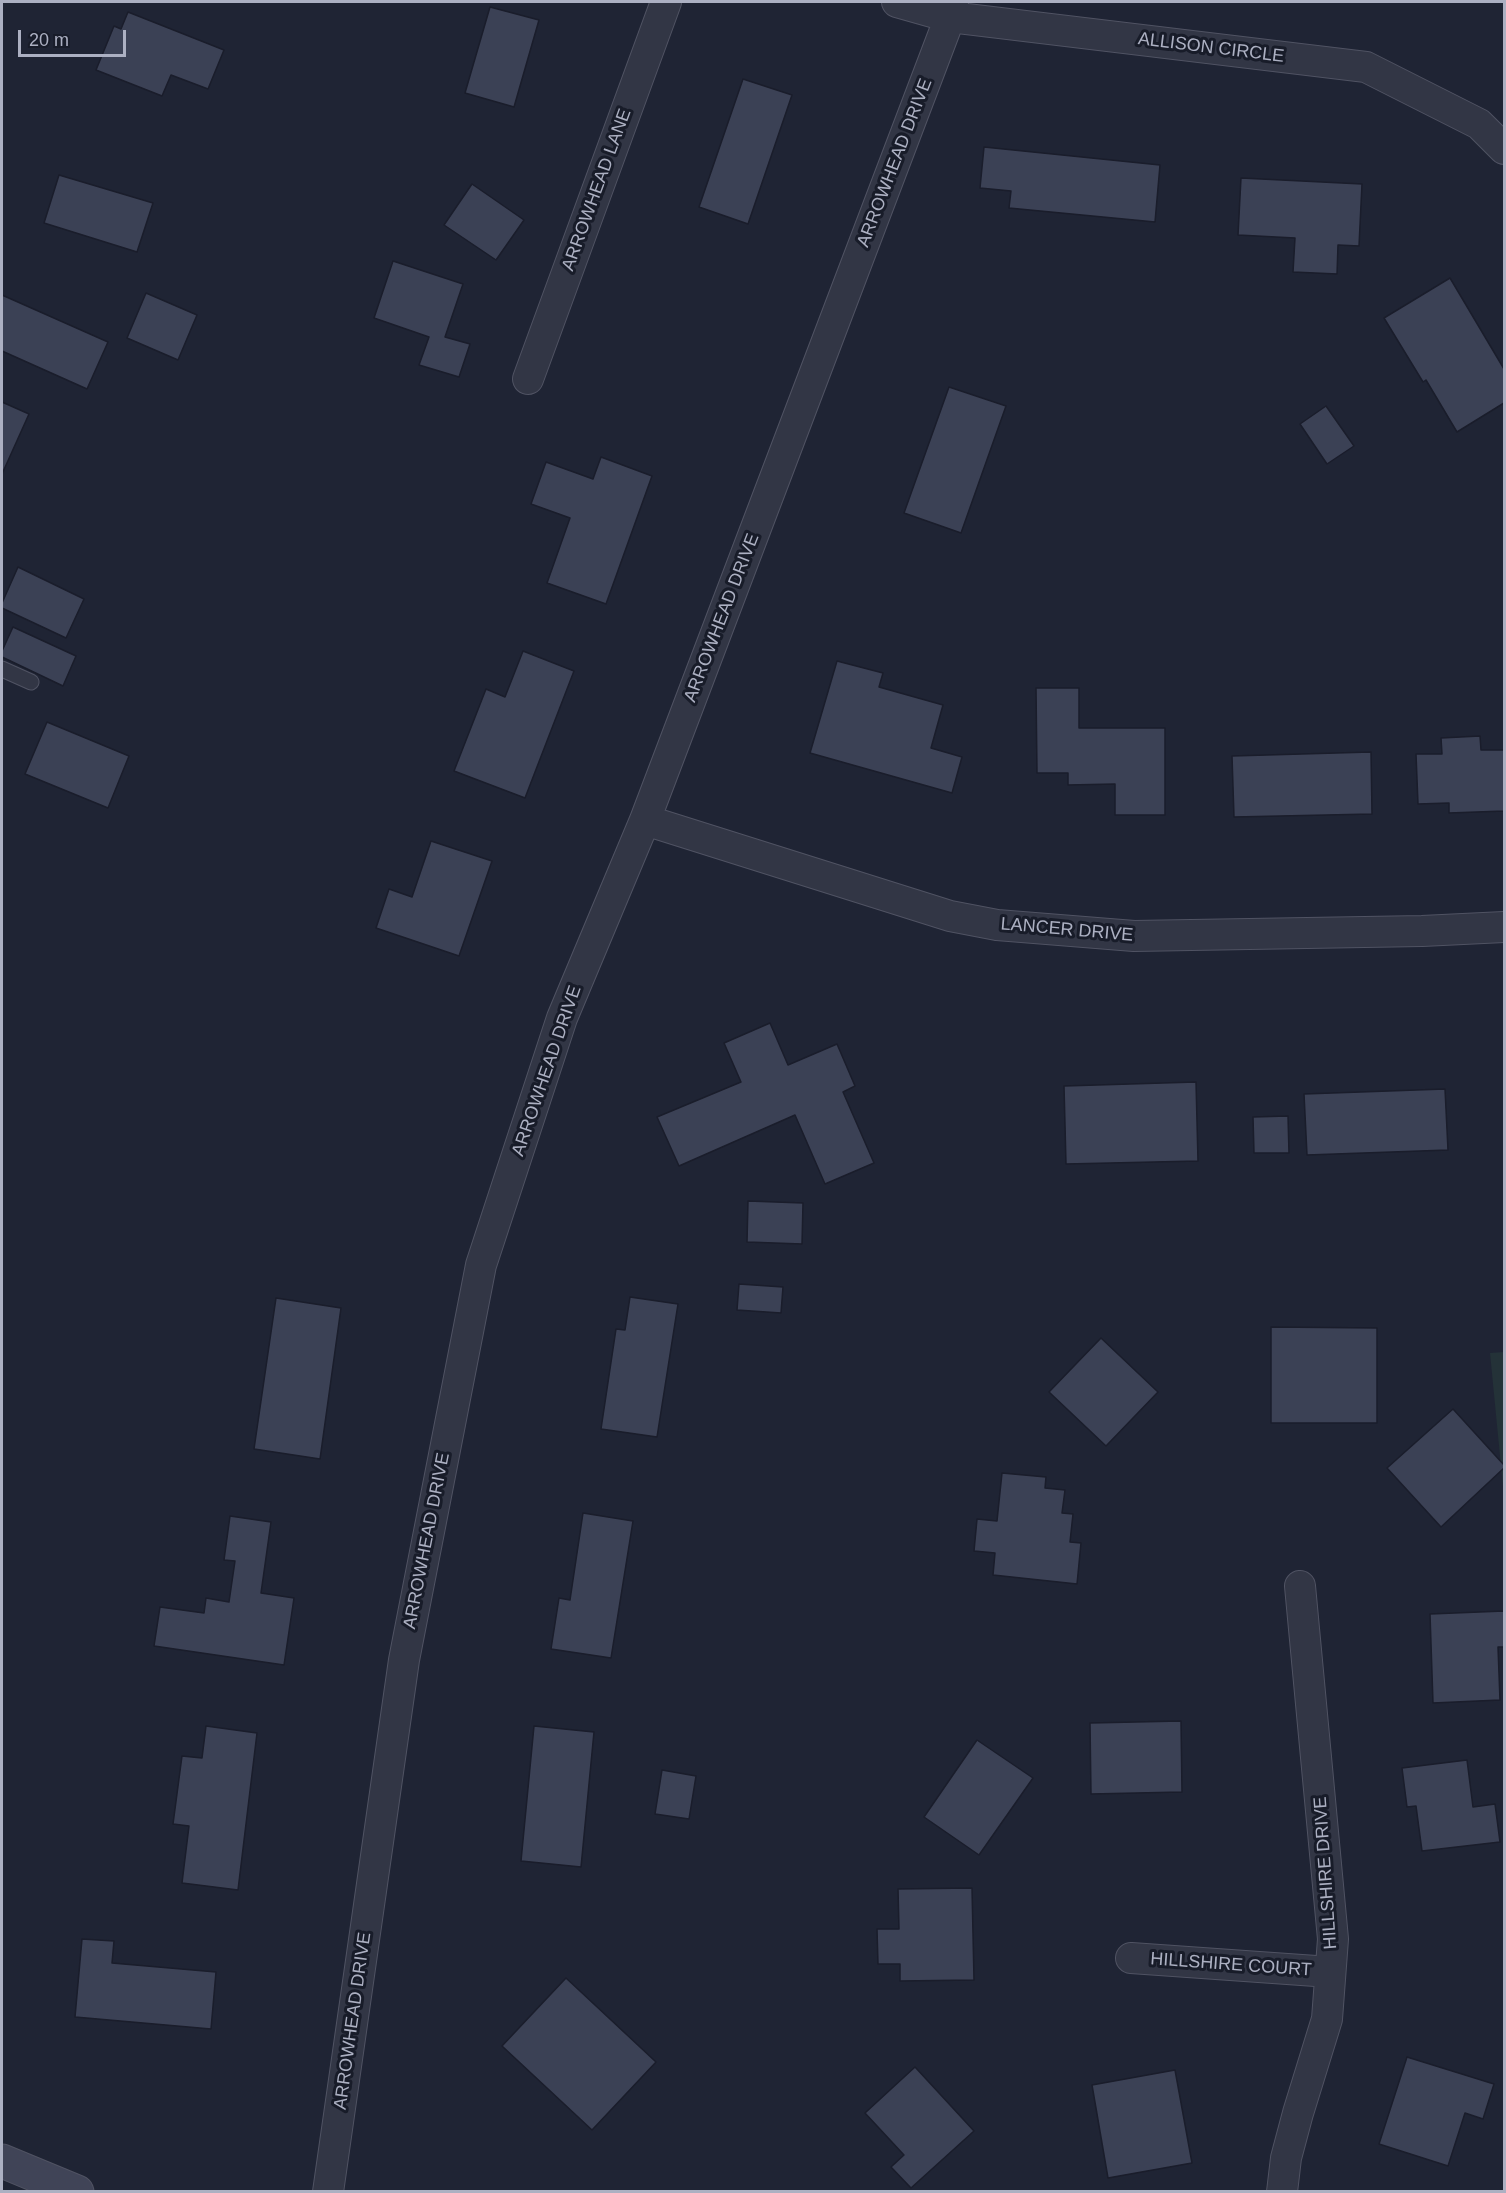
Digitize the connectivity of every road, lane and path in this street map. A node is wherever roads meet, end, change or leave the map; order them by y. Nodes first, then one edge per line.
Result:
1 (666, 2) edge
2 (897, 2) edge
3 (952, 9) edge
4 (1504, 149) edge
5 (528, 379) dead end
6 (2, 669) edge
7 (31, 682) dead end
8 (645, 820) junction
9 (1504, 927) edge
10 (1300, 1586) dead end
11 (1131, 1958) dead end
12 (1330, 1972) junction
13 (2, 2161) edge
14 (77, 2192) edge
15 (328, 2192) edge
16 (1282, 2192) edge

1 - 5 street, ARROWHEAD LANE
2 - 3 street, ALLISON CIRCLE
3 - 4 street, ALLISON CIRCLE
3 - 8 street, ARROWHEAD DRIVE
6 - 7 lane
8 - 9 street, LANCER DRIVE
8 - 15 street, ARROWHEAD DRIVE
10 - 12 street, HILLSHIRE DRIVE
11 - 12 street, HILLSHIRE COURT
12 - 16 street, HILLSHIRE DRIVE
13 - 14 street

